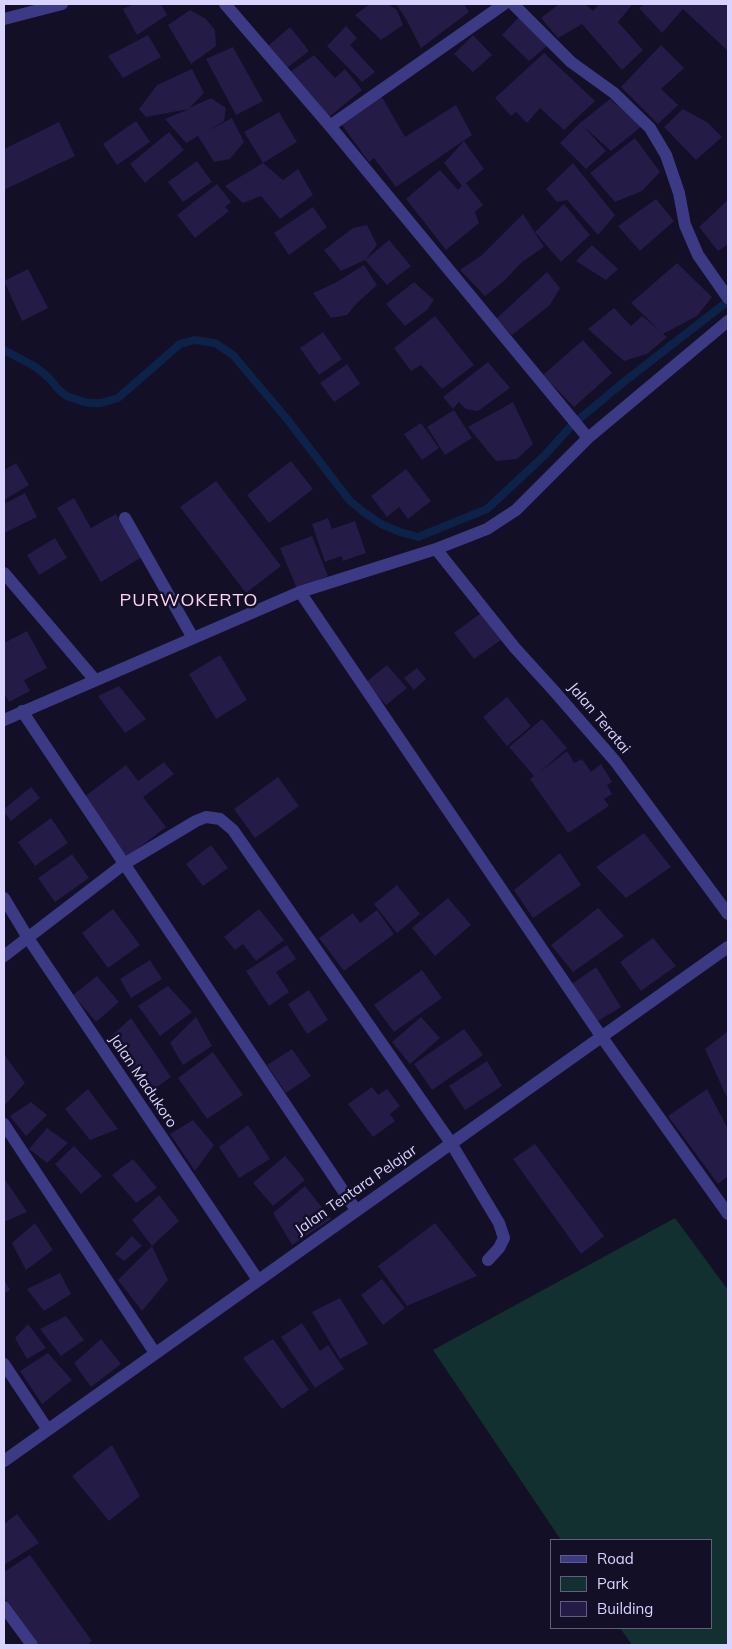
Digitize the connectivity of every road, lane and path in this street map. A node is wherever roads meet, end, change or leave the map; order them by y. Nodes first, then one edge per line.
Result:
1 (62, 4) edge
2 (225, 4) edge
3 (504, 4) edge
4 (513, 4) edge
5 (4, 19) edge
6 (330, 126) junction
7 (727, 296) edge
8 (728, 321) edge
9 (586, 434) junction
10 (125, 518) dead end
11 (436, 549) junction
12 (4, 573) edge
13 (300, 592) junction
14 (193, 638) junction
15 (94, 680) junction
16 (22, 711) junction
17 (4, 720) edge
18 (124, 864) junction
19 (4, 898) edge
20 (728, 914) edge
21 (28, 938) junction
22 (728, 947) edge
23 (4, 956) edge
24 (601, 1036) junction
25 (4, 1124) edge
26 (451, 1143) junction
27 (356, 1210) junction
28 (728, 1214) edge
29 (488, 1260) dead end
30 (258, 1280) junction
31 (155, 1352) junction
32 (4, 1364) edge
33 (48, 1430) junction
34 (4, 1461) edge
35 (4, 1607) edge
36 (32, 1645) edge

1 - 5 street
2 - 6 street
3 - 6 street
4 - 7 street
6 - 9 street
8 - 9 street
9 - 11 street
10 - 14 street
11 - 13 street
11 - 20 street, Jalan Teratai
12 - 15 street
13 - 14 street
13 - 24 street
14 - 15 street
15 - 16 street
16 - 17 street
16 - 18 street
18 - 21 street
18 - 26 street
18 - 27 street
19 - 21 street, Jalan Madukoro
21 - 23 street
21 - 30 street, Jalan Madukoro
22 - 24 street, Jalan Tentara Pelajar
24 - 26 street, Jalan Tentara Pelajar
24 - 28 street
25 - 31 street
26 - 27 street, Jalan Tentara Pelajar
26 - 29 street
27 - 30 street, Jalan Tentara Pelajar
30 - 31 street, Jalan Tentara Pelajar
31 - 33 street, Jalan Tentara Pelajar
32 - 33 street
33 - 34 street, Jalan Tentara Pelajar
35 - 36 street

